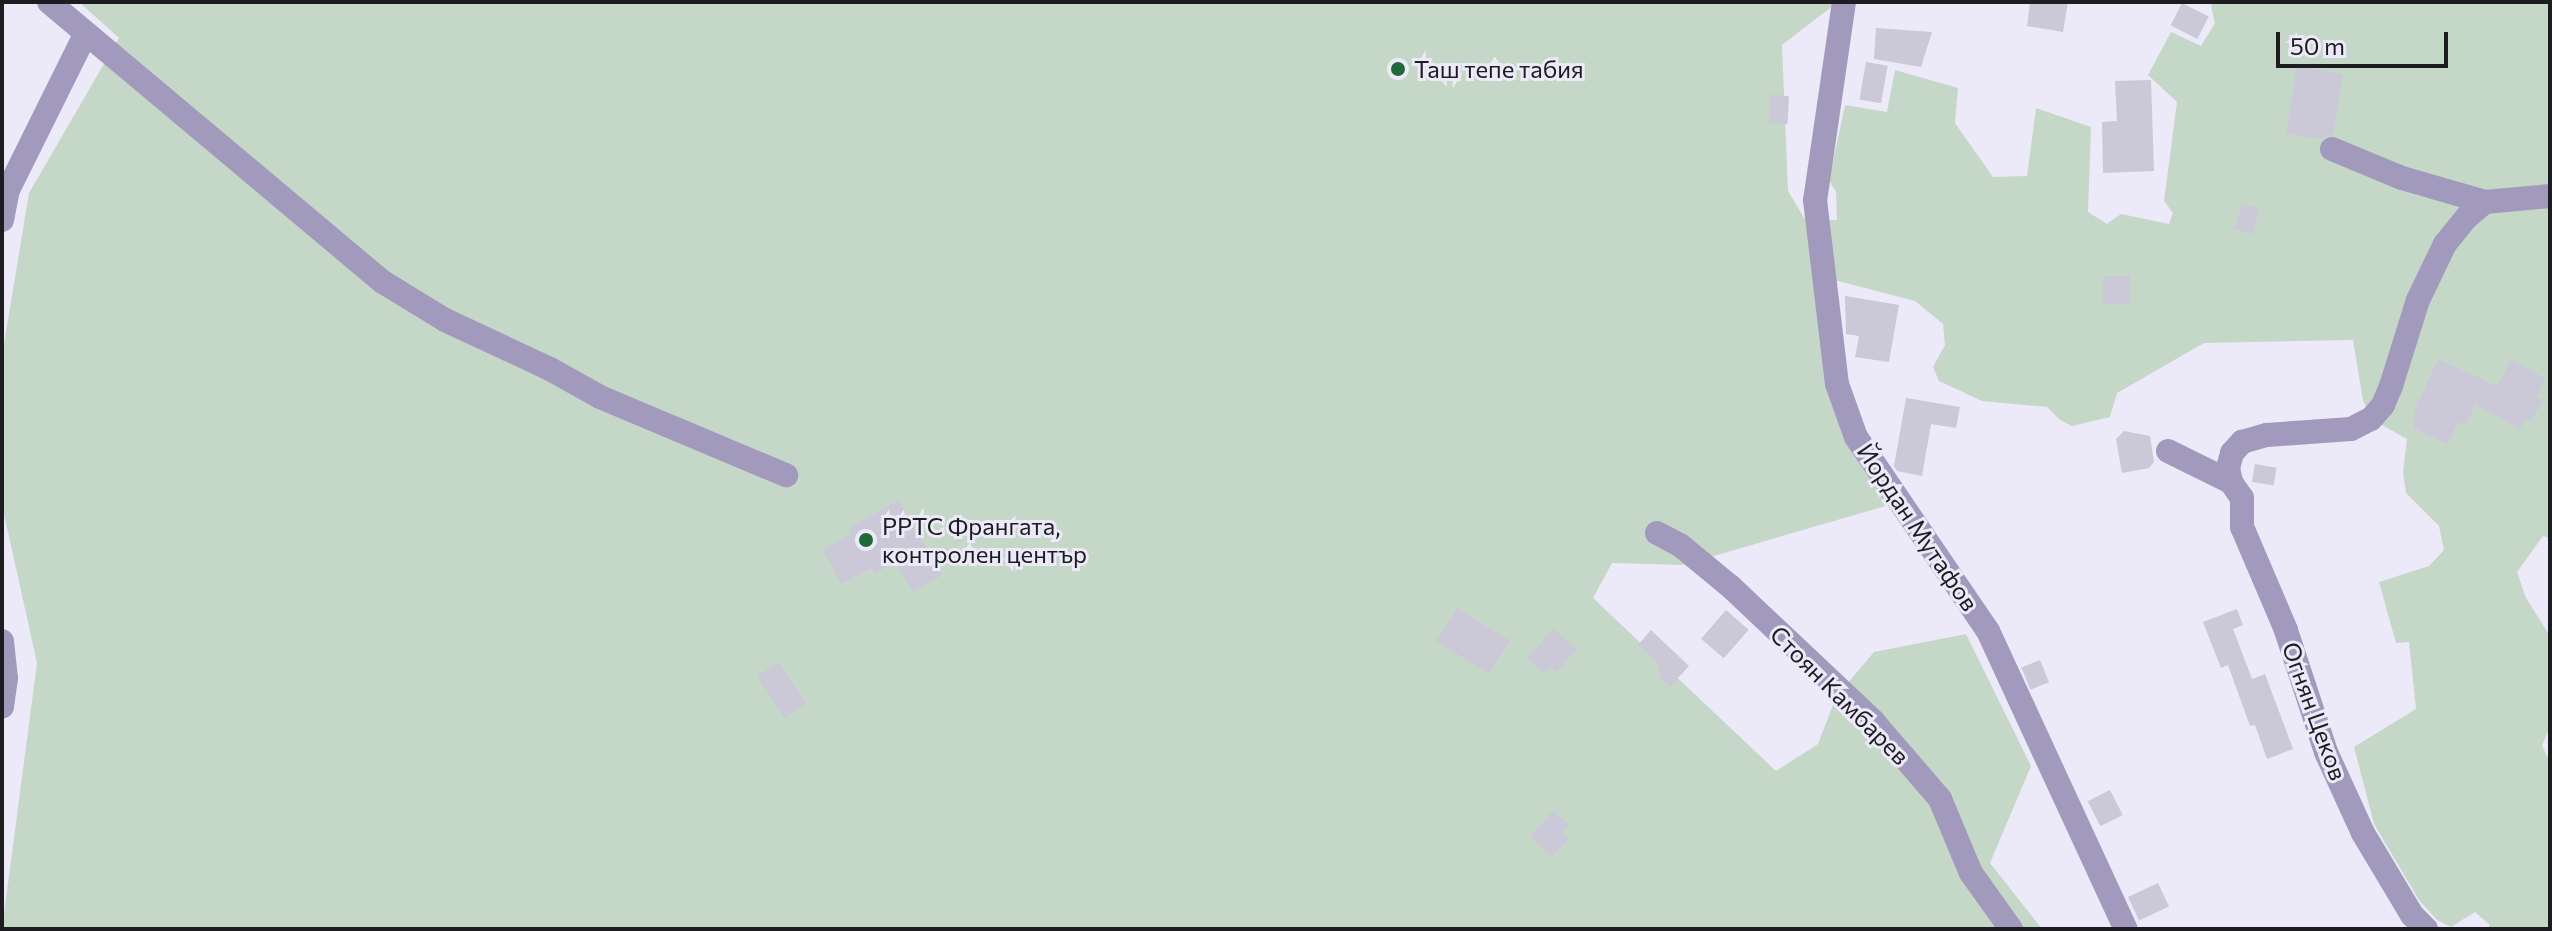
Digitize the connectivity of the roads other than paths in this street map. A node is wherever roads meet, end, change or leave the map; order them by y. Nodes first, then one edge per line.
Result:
1 (49, 2) edge
2 (1844, 2) edge
3 (85, 35) junction
4 (2332, 149) dead end
5 (2550, 196) edge
6 (2485, 202) junction
7 (2, 220) edge
8 (2168, 451) dead end
9 (786, 475) dead end
10 (2231, 482) junction
11 (1657, 533) dead end
12 (2, 641) edge
13 (4, 676) edge
14 (2, 707) edge
15 (2011, 929) edge
16 (2126, 929) edge
17 (2426, 929) edge

1 - 3 street
2 - 16 street, Йордан Мутафов
3 - 7 street
3 - 9 street
4 - 6 street
5 - 6 street
6 - 10 street
8 - 10 street
10 - 17 street, Огнян Цеков
11 - 15 street, Стоян Камбарев
12 - 13 street
13 - 14 street

